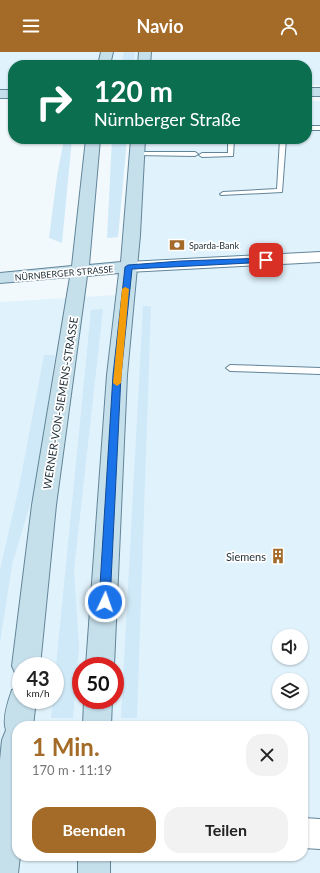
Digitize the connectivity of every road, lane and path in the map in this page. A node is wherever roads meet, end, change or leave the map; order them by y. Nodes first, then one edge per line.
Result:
1 (93, 144) edge
2 (231, 144) edge
3 (283, 144) edge
4 (137, 146) edge
5 (223, 194) dead end
6 (320, 257) edge
7 (128, 267) junction
8 (80, 272) junction
9 (0, 278) edge
10 (230, 368) dead end
11 (320, 371) edge
12 (27, 657) edge
13 (101, 657) edge
14 (21, 709) edge
15 (98, 709) edge
16 (20, 721) edge
17 (97, 721) edge
18 (12, 772) edge
19 (3, 830) edge
20 (308, 833) edge
21 (320, 834) edge
22 (94, 861) edge
23 (2, 873) edge
24 (94, 873) edge

1 - 8 main road, WERNER-VON-SIEMENS-STRASSE
2 - 4 lane
3 - 5 lane
4 - 7 main road
6 - 7 street, NÜRNBERGER STRASSE
7 - 8 main road, NÜRNBERGER STRASSE
7 - 13 main road
8 - 9 main road, NÜRNBERGER STRASSE
8 - 12 main road, WERNER-VON-SIEMENS-STRASSE
10 - 11 lane
14 - 16 main road
15 - 17 main road
18 - 19 main road
19 - 23 main road
20 - 21 street
22 - 24 main road

